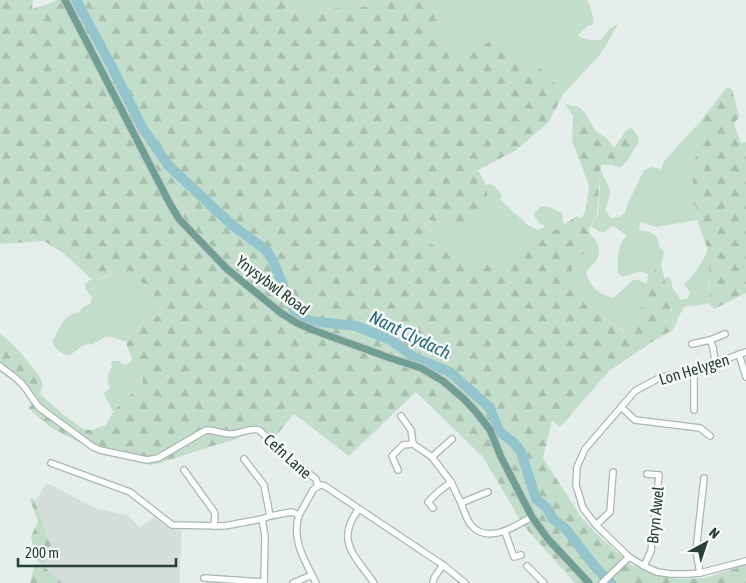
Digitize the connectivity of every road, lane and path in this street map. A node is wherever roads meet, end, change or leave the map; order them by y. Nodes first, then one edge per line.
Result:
1 (65, 0) edge
2 (724, 334) dead end
3 (710, 340) junction
4 (692, 344) dead end
5 (746, 352) edge
6 (739, 354) junction
7 (715, 362) junction
8 (0, 366) edge
9 (694, 370) junction
10 (746, 377) edge
11 (621, 407) junction
12 (694, 410) dead end
13 (401, 416) dead end
14 (710, 436) dead end
15 (451, 442) dead end
16 (413, 444) junction
17 (432, 457) junction
18 (244, 459) dead end
19 (51, 463) dead end
20 (184, 470) dead end
21 (398, 470) dead end
22 (613, 472) dead end
23 (647, 474) dead end
24 (704, 478) dead end
25 (451, 482) junction
26 (318, 486) junction
27 (486, 495) dead end
28 (461, 503) junction
29 (434, 508) dead end
30 (358, 510) junction
31 (299, 515) junction
32 (270, 516) junction
33 (532, 517) junction
34 (262, 519) junction
35 (596, 525) junction
36 (214, 526) junction
37 (505, 532) junction
38 (521, 555) dead end
39 (629, 557) junction
40 (746, 561) edge
41 (443, 565) junction
42 (527, 566) dead end
43 (644, 566) junction
44 (700, 573) junction
45 (312, 575) junction
46 (204, 578) dead end
47 (264, 583) edge
48 (293, 583) edge
49 (316, 583) edge
50 (374, 583) edge
51 (433, 583) edge
52 (465, 583) edge
53 (544, 583) edge
54 (589, 583) edge
55 (602, 583) edge

1 - 33 main road, Ynysybwl Road
2 - 3 street
3 - 4 street
3 - 7 street
5 - 6 street, Lon Helygen
6 - 7 street, Lon Helygen
6 - 10 street
7 - 9 street, Lon Helygen
8 - 26 street, Cefn Lane
9 - 11 street, Lon Helygen
9 - 12 street
11 - 14 street
11 - 35 street, Lon Helygen
13 - 16 street
15 - 17 street
16 - 17 street
16 - 21 street
17 - 25 street
18 - 32 street
19 - 36 street
20 - 36 street
22 - 35 street
23 - 43 street, Bryn Awel
24 - 44 street
25 - 28 street
25 - 29 street
26 - 30 street, Cefn Lane
26 - 31 street
27 - 28 street
28 - 37 street
30 - 41 street, Cefn Lane
30 - 50 street
31 - 32 street
31 - 45 street
32 - 34 street
33 - 37 street
33 - 54 main road, Ynysybwl Road
34 - 36 street
34 - 47 street
35 - 39 street, Lon Helygen
37 - 38 street
39 - 43 street, Lon Helygen
39 - 55 street
40 - 44 street, Lon Helygen
41 - 51 street
41 - 52 street, Cefn Lane
42 - 53 street
43 - 44 street, Lon Helygen
45 - 48 street
45 - 49 street
46 - 47 street

